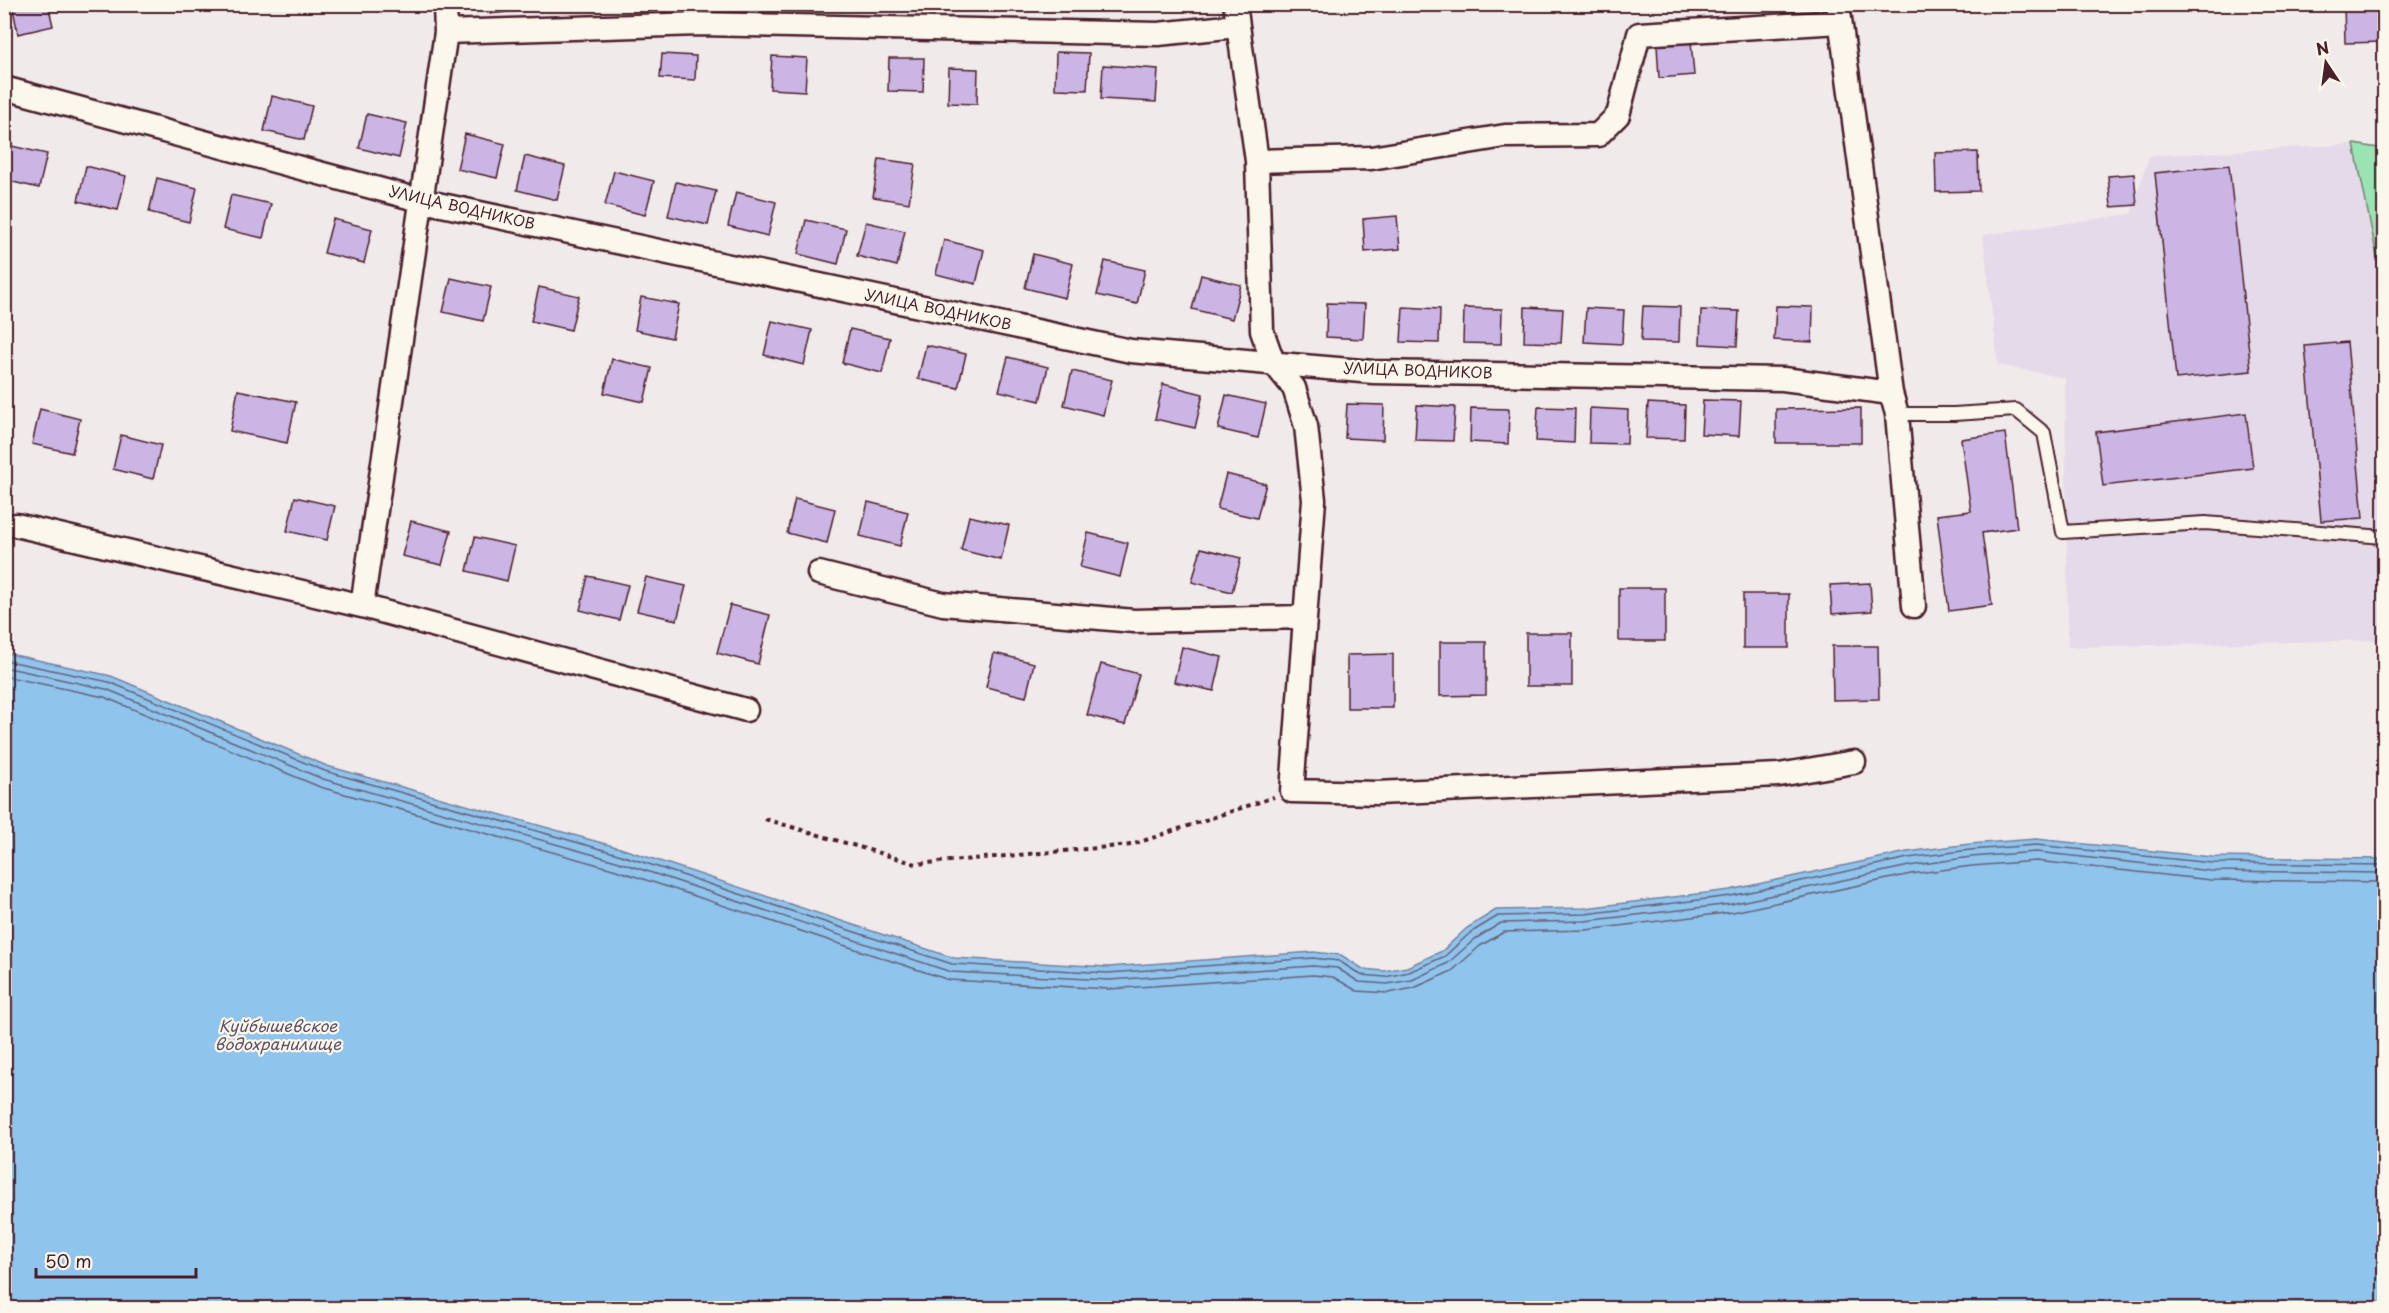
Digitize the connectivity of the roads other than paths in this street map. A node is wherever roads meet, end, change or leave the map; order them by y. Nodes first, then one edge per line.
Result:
1 (445, 4) edge
2 (1839, 13) edge
3 (1236, 15) edge
4 (446, 32) junction
5 (4, 88) edge
6 (1257, 160) junction
7 (423, 201) junction
8 (1273, 362) junction
9 (1894, 403) junction
10 (16, 525) dead end
11 (2385, 537) edge
12 (819, 573) dead end
13 (362, 606) junction
14 (1914, 606) dead end
15 (1304, 617) junction
16 (746, 710) dead end
17 (1854, 762) dead end

1 - 4 street
2 - 6 street
2 - 9 street
3 - 4 street
3 - 6 street
4 - 7 street
5 - 7 street, УЛИЦА ВОДНИКОВ
6 - 8 street
7 - 8 street, УЛИЦА ВОДНИКОВ
7 - 13 street
8 - 9 street, УЛИЦА ВОДНИКОВ
8 - 15 street
9 - 11 lane
9 - 14 street
10 - 13 street
12 - 15 street
13 - 16 street
15 - 17 street

